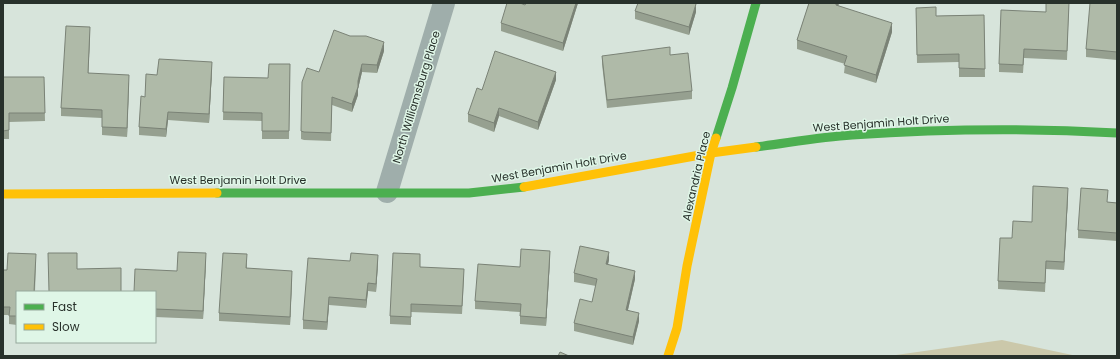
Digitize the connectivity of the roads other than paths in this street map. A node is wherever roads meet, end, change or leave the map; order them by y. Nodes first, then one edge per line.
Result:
1 (444, 3) edge
2 (756, 3) edge
3 (1117, 133) edge
4 (711, 153) junction
5 (387, 192) junction
6 (3, 194) edge
7 (668, 356) edge

1 - 5 street, North Williamsburg Place
2 - 4 main road, Alexandria Place
3 - 4 main road, West Benjamin Holt Drive
4 - 5 main road, West Benjamin Holt Drive
4 - 7 main road, Alexandria Place
5 - 6 main road, West Benjamin Holt Drive

